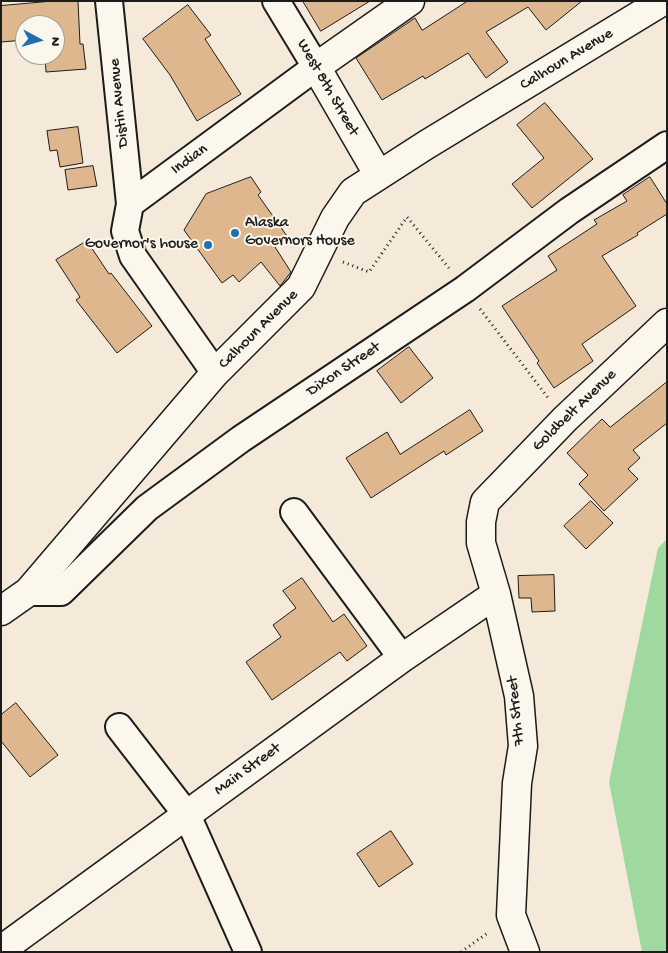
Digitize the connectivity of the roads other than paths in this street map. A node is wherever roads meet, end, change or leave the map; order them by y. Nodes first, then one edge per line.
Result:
1 (109, 1) edge
2 (276, 1) edge
3 (410, 1) edge
4 (663, 1) edge
5 (316, 68) junction
6 (667, 145) edge
7 (378, 174) junction
8 (130, 204) junction
9 (667, 323) edge
10 (214, 373) junction
11 (485, 502) joint
12 (294, 512) dead end
13 (28, 592) junction
14 (496, 594) junction
15 (1, 611) edge
16 (402, 658) junction
17 (119, 727) dead end
18 (187, 815) junction
19 (1, 950) edge
20 (248, 952) edge
21 (525, 952) edge

1 - 8 street, Distin Avenue
2 - 5 street, West 8th Street
3 - 5 street, Indian
4 - 7 street, Calhoun Avenue
5 - 7 street, West 8th Street
5 - 8 street, Indian
6 - 13 street, Dixon Street
7 - 10 street, Calhoun Avenue
8 - 10 street
9 - 11 street, Goldbelt Avenue
10 - 13 street, Calhoun Avenue
11 - 14 street, 7th Street
12 - 16 street
13 - 15 street, Calhoun Avenue
14 - 16 street, Main Street
14 - 21 street, 7th Street
16 - 18 street, Main Street
17 - 18 street
18 - 19 street, Main Street
18 - 20 street

